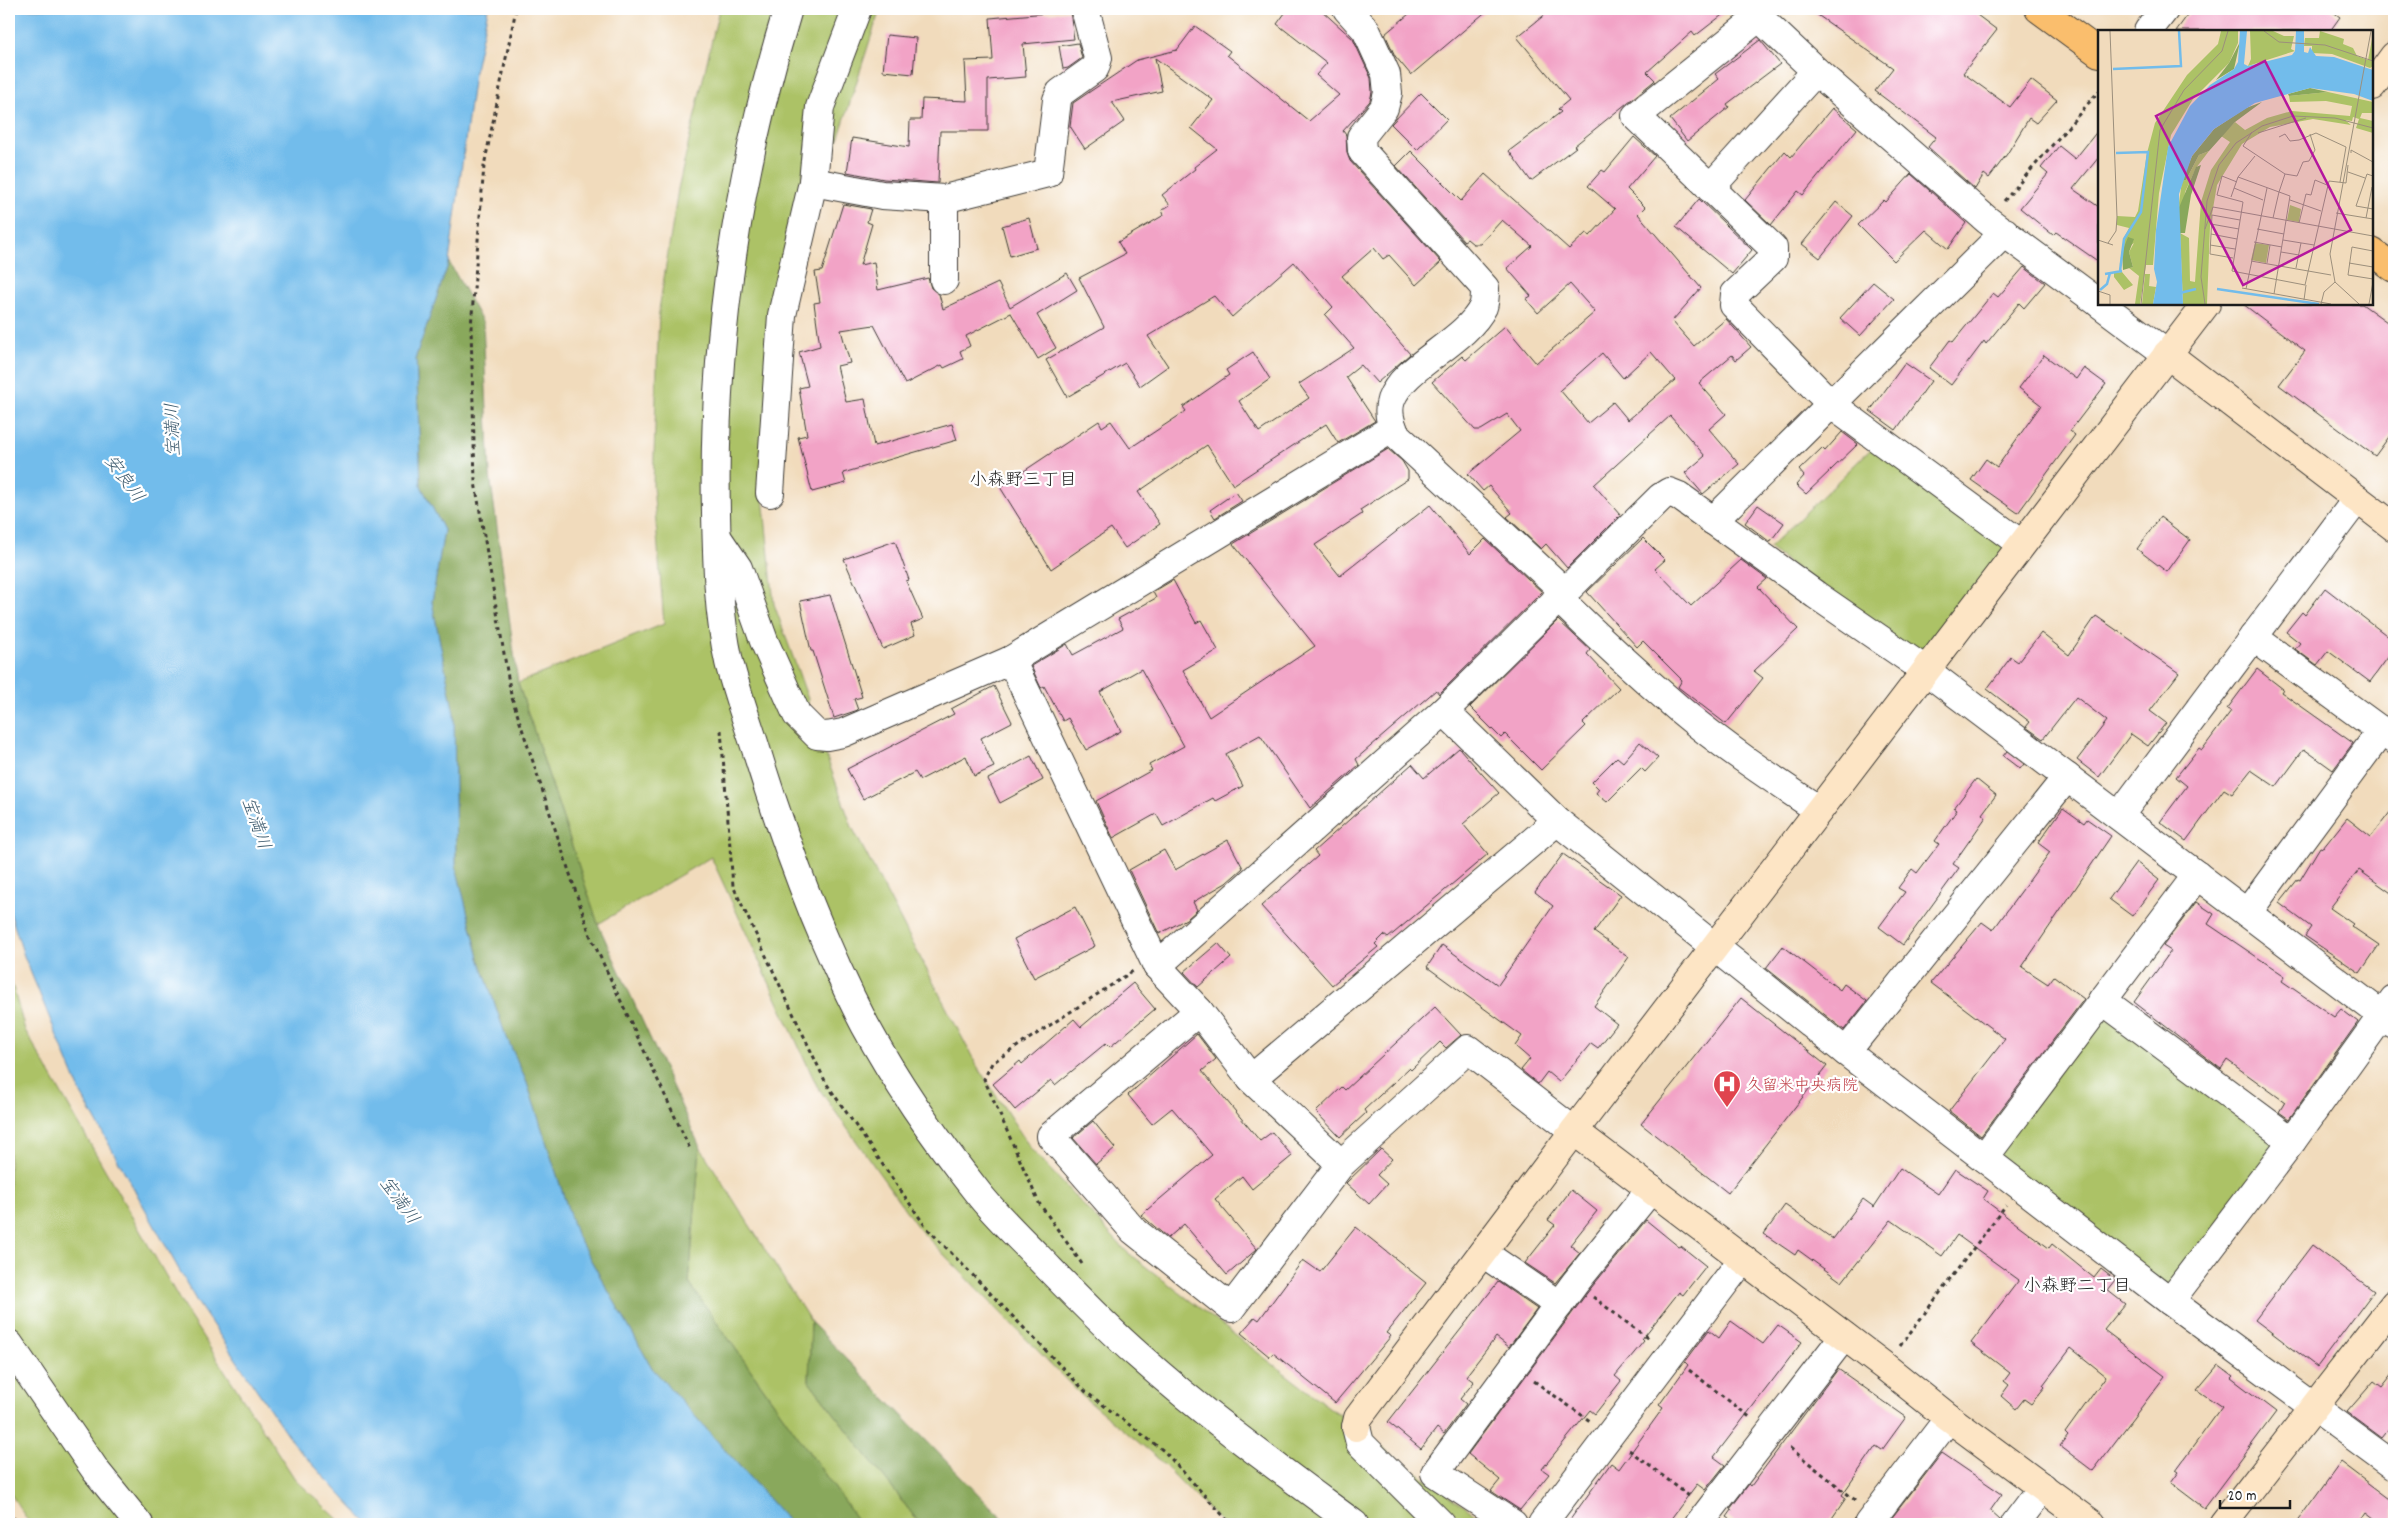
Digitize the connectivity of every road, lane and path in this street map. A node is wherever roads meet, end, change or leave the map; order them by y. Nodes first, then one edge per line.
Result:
1 (516, 9) edge
2 (788, 9) edge
3 (857, 9) edge
4 (1085, 9) edge
5 (1347, 9) edge
6 (2039, 9) edge
7 (2165, 9) edge
8 (1754, 13) edge
9 (2149, 30) edge
10 (2098, 52) edge
11 (2394, 56) edge
12 (1816, 71) junction
13 (2373, 85) edge
14 (2098, 92) edge
15 (813, 182) junction
16 (1710, 188) junction
17 (944, 199) junction
18 (1996, 226) junction
19 (2373, 253) edge
20 (2394, 268) edge
21 (944, 280) dead end
22 (2098, 302) edge
23 (2103, 305) edge
24 (2205, 305) edge
25 (2167, 354) junction
26 (1832, 405) junction
27 (1393, 428) junction
28 (770, 493) dead end
29 (2357, 499) junction
30 (1714, 521) junction
31 (2394, 526) edge
32 (717, 537) junction
33 (2022, 544) junction
34 (1561, 594) junction
35 (2253, 637) junction
36 (1011, 660) junction
37 (1925, 670) junction
38 (1444, 711) junction
39 (2388, 735) edge
40 (2067, 777) junction
41 (1819, 810) junction
42 (2119, 816) junction
43 (1557, 821) junction
44 (2197, 875) junction
45 (2247, 913) junction
46 (1714, 947) junction
47 (1157, 966) junction
48 (2102, 1000) junction
49 (1199, 1011) junction
50 (2390, 1013) edge
51 (1846, 1052) junction
52 (1251, 1079) junction
53 (1574, 1131) junction
54 (2292, 1141) junction
55 (690, 1149) dead end
56 (1984, 1158) junction
57 (1341, 1164) junction
58 (2020, 1186) junction
59 (1650, 1189) junction
60 (1483, 1253) junction
61 (1742, 1259) junction
62 (1575, 1284) junction
63 (2170, 1301) junction
64 (2394, 1304) edge
65 (1559, 1305) junction
66 (1844, 1336) junction
67 (9, 1344) edge
68 (1670, 1355) junction
69 (1884, 1366) junction
70 (2315, 1408) junction
71 (1949, 1418) junction
72 (1770, 1432) junction
73 (2394, 1466) edge
74 (2043, 1487) junction
75 (9, 1511) edge
76 (1871, 1520) edge
77 (18, 1524) edge
78 (140, 1524) edge
79 (1354, 1524) edge
80 (1441, 1524) edge
81 (1513, 1524) edge
82 (1542, 1524) edge
83 (1699, 1524) edge
84 (2015, 1524) edge
85 (2092, 1524) edge
86 (2223, 1524) edge

1 - 55 path
2 - 32 street
3 - 15 street
4 - 17 street
5 - 27 street
6 - 10 main road
7 - 9 street
8 - 12 street
8 - 16 street
11 - 13 street
12 - 16 street
12 - 18 street
14 - 18 path
15 - 17 street
15 - 28 street
16 - 26 street
17 - 21 street
18 - 22 street
18 - 26 street
19 - 20 main road
23 - 25 street
24 - 25 street
25 - 29 street
25 - 33 street
26 - 30 street
26 - 33 street
27 - 34 street
27 - 36 street
29 - 31 street
29 - 35 street
30 - 34 street
30 - 37 street
32 - 36 street
32 - 79 street
33 - 37 street
34 - 38 street
34 - 41 street
35 - 39 street
35 - 42 street
36 - 47 street
37 - 40 street
37 - 41 street
38 - 43 street
38 - 47 street
39 - 45 street
40 - 42 street
40 - 51 street
41 - 46 street
42 - 44 street
43 - 46 street
43 - 52 street
44 - 45 street
44 - 48 street
45 - 50 street
46 - 51 street
46 - 53 street
47 - 49 street
48 - 54 street
48 - 56 street
49 - 52 street
49 - 57 street
50 - 54 street
51 - 56 street
52 - 57 street
53 - 57 street
53 - 59 street
53 - 60 street
54 - 63 street
56 - 58 street
58 - 63 street
58 - 69 path
59 - 61 street
59 - 62 street
60 - 65 street
60 - 80 street
61 - 66 street
61 - 68 street
62 - 65 street
62 - 68 path
63 - 70 street
64 - 70 street
65 - 81 street
66 - 69 street
66 - 72 street
67 - 78 street
68 - 72 path
68 - 82 street
69 - 71 street
70 - 73 street
70 - 86 street
71 - 74 street
71 - 76 street
72 - 76 path
72 - 83 street
74 - 84 street
74 - 85 street
75 - 77 path

